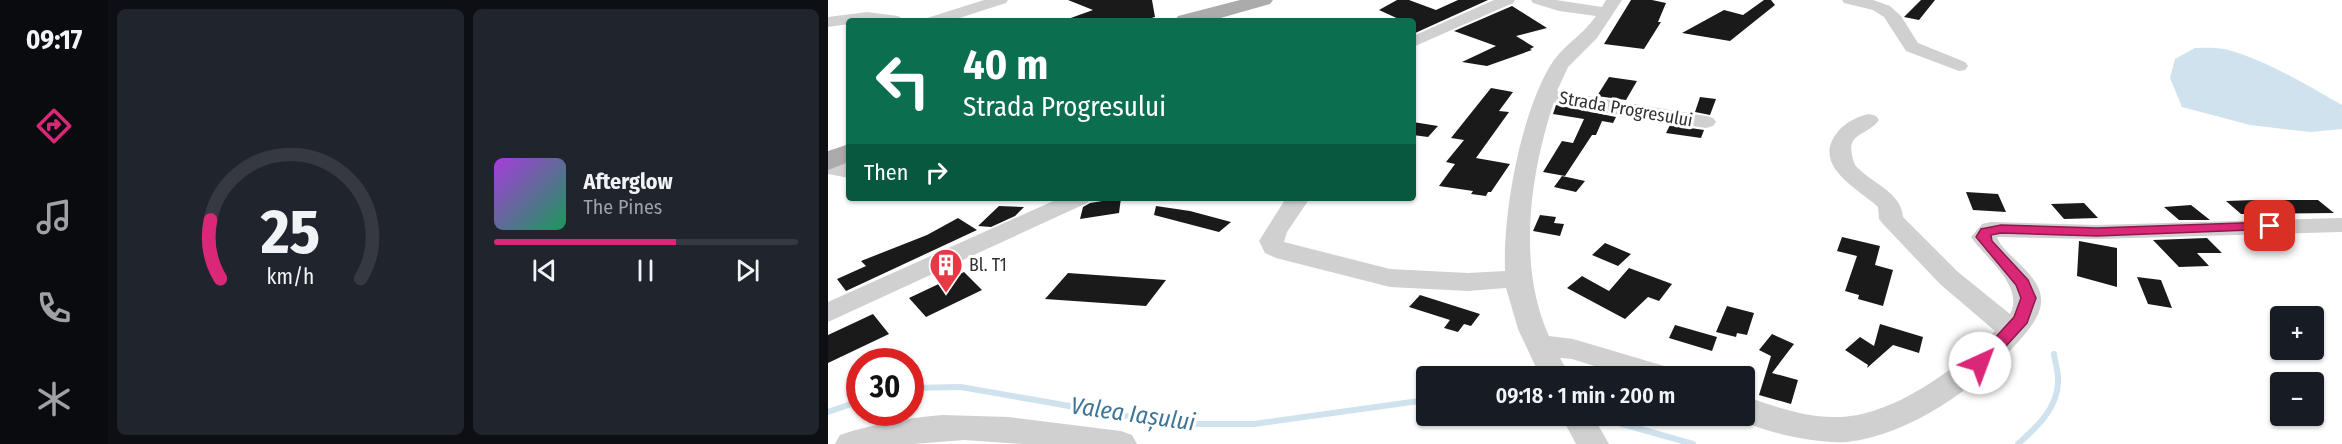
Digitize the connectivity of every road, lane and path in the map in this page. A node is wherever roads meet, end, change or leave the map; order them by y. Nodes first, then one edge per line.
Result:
1 (1000, 0) edge
2 (1263, 0) edge
3 (1507, 0) edge
4 (1539, 0) edge
5 (1850, 0) edge
6 (1558, 6) junction
7 (1610, 6) edge
8 (859, 18) edge
9 (875, 18) edge
10 (943, 18) edge
11 (1197, 18) edge
12 (846, 20) edge
13 (828, 22) edge
14 (1416, 41) edge
15 (1568, 55) junction
16 (1959, 66) dead end
17 (1547, 95) junction
18 (1869, 120) dead end
19 (1706, 122) dead end
20 (846, 153) edge
21 (828, 161) edge
22 (828, 167) edge
23 (846, 170) edge
24 (1072, 201) edge
25 (1297, 201) edge
26 (2342, 225) edge
27 (1518, 279) junction
28 (828, 313) edge
29 (2012, 330) junction
30 (1548, 363) edge
31 (1628, 366) edge
32 (1755, 412) edge
33 (851, 444) edge
34 (1121, 444) edge

1 - 10 street
2 - 11 main road
3 - 14 street
4 - 6 street
5 - 16 street
6 - 7 street
6 - 15 street
7 - 15 street, Strada Progresului
8 - 9 street
12 - 13 street
15 - 17 street, Strada Progresului
17 - 19 street, Strada Progresului
17 - 27 street, Strada Progresului
18 - 29 street
20 - 21 main road
22 - 23 street
24 - 28 street
25 - 27 street
26 - 29 street
27 - 30 street, Strada Progresului
29 - 32 street
30 - 31 street, Strada Progresului
33 - 34 street

